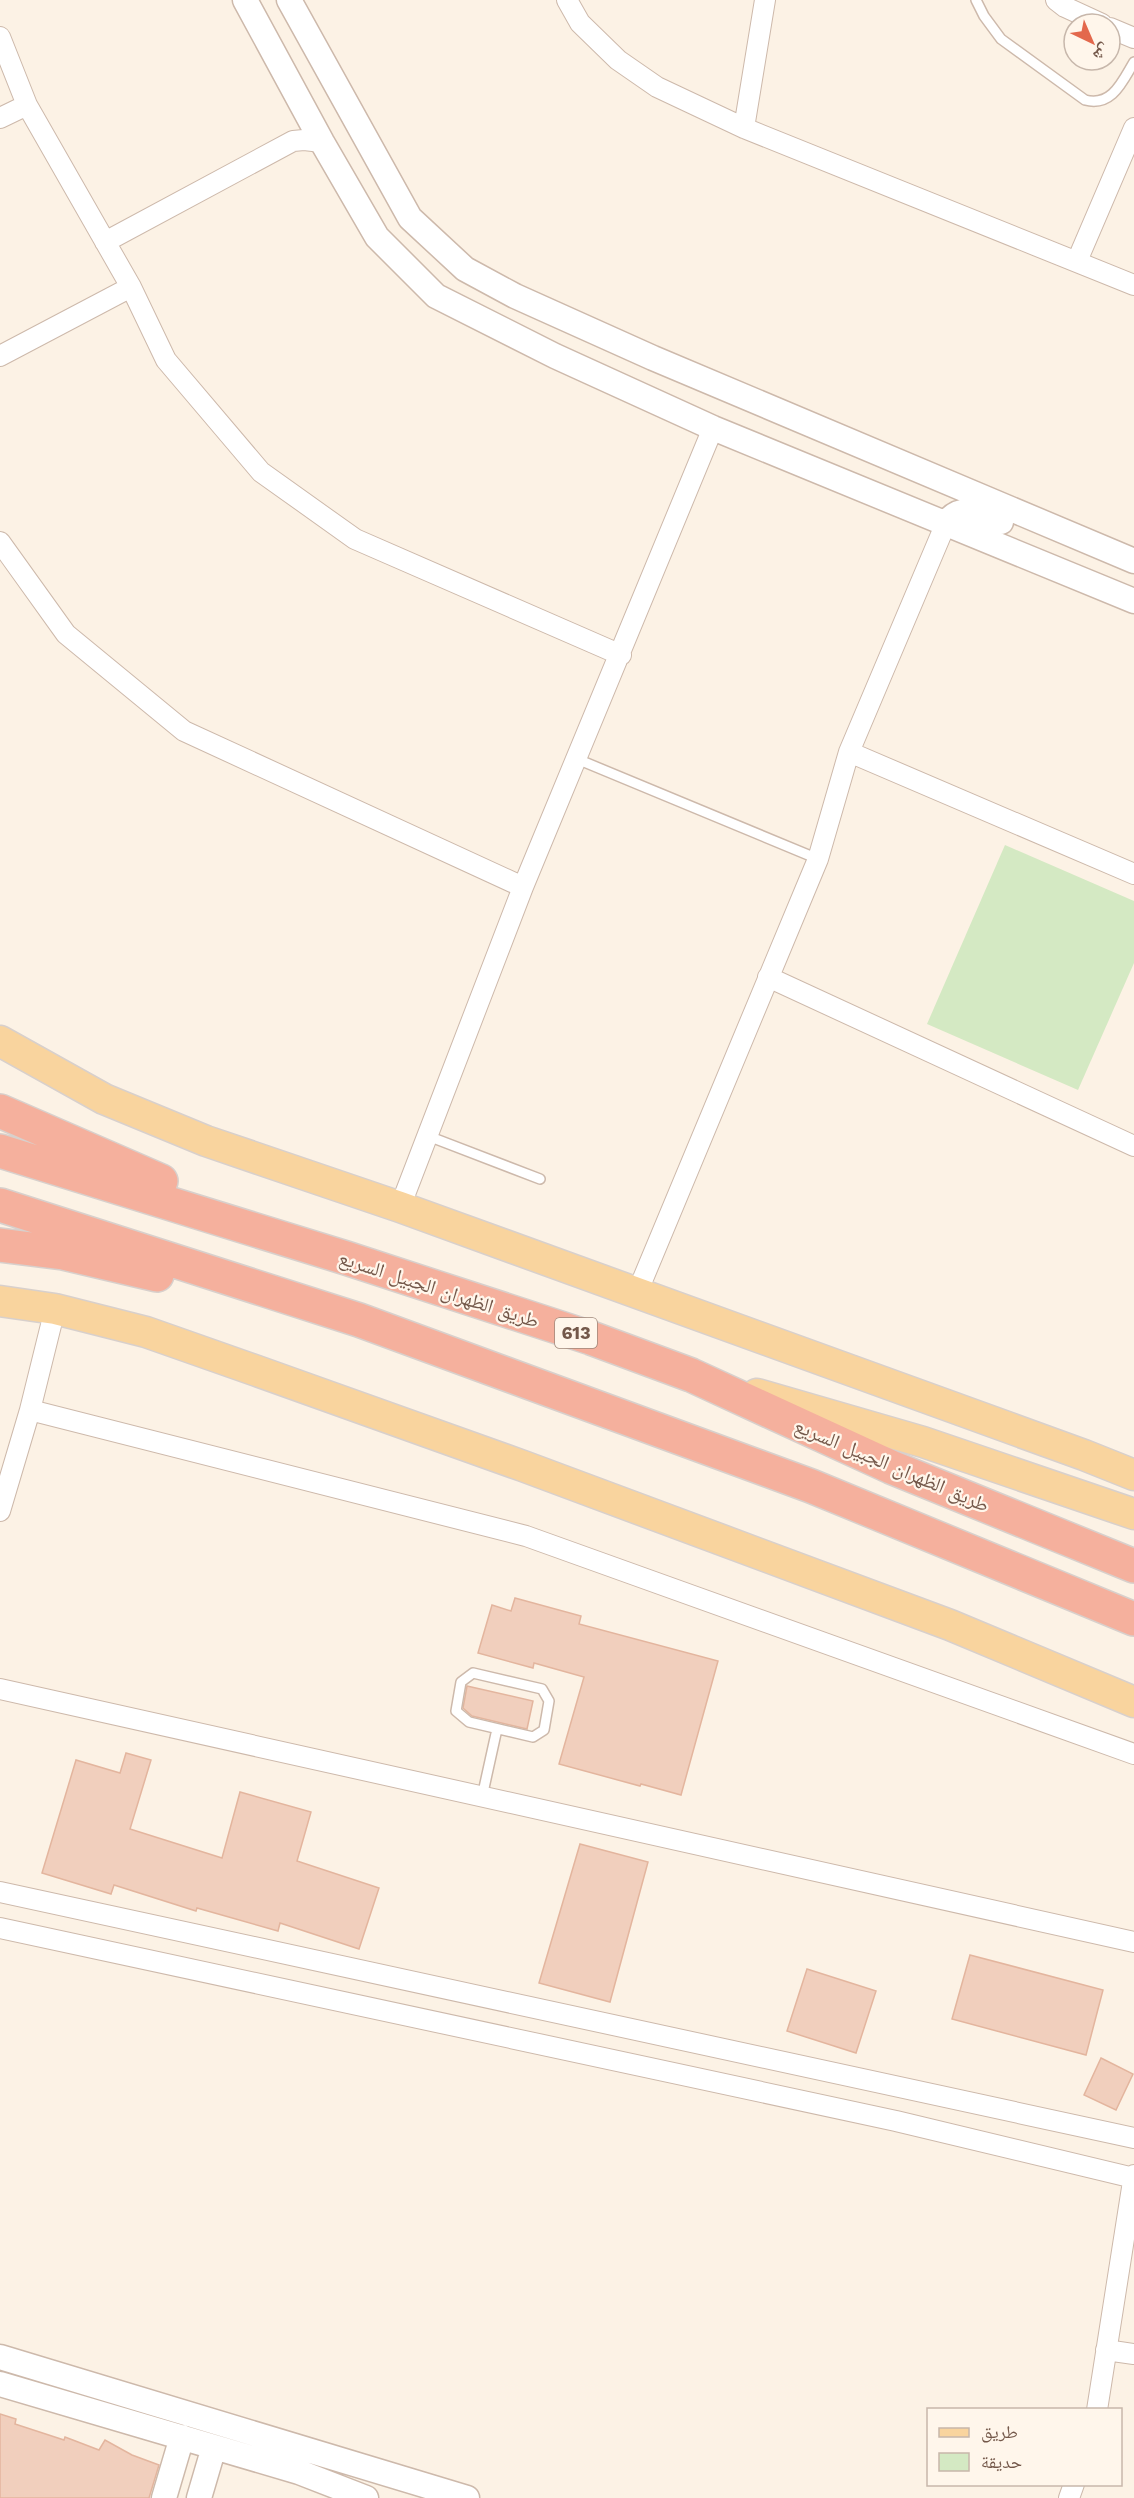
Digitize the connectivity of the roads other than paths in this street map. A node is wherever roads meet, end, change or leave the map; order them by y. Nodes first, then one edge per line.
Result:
1 (245, 0) edge
2 (289, 0) edge
3 (567, 0) edge
4 (765, 0) edge
5 (976, 0) edge
6 (1056, 0) edge
7 (1076, 12) edge
8 (0, 37) edge
9 (1134, 62) edge
10 (27, 105) junction
11 (0, 118) edge
12 (744, 128) junction
13 (1134, 128) edge
14 (322, 142) junction
15 (105, 242) junction
16 (1077, 261) junction
17 (1134, 285) edge
18 (131, 287) junction
19 (0, 356) edge
20 (713, 428) junction
21 (946, 523) junction
22 (0, 542) edge
23 (1105, 549) junction
24 (1134, 561) edge
25 (1134, 601) edge
26 (621, 655) junction
27 (849, 752) junction
28 (577, 759) junction
29 (818, 859) junction
30 (1134, 874) edge
31 (523, 887) junction
32 (768, 977) junction
33 (0, 1041) edge
34 (0, 1111) edge
35 (428, 1136) junction
36 (1134, 1146) edge
37 (0, 1151) edge
38 (540, 1179) dead end
39 (0, 1205) edge
40 (400, 1208) junction
41 (0, 1245) edge
42 (346, 1258) junction
43 (636, 1293) junction
44 (0, 1300) edge
45 (55, 1309) junction
46 (359, 1320) junction
47 (691, 1375) junction
48 (30, 1410) junction
49 (1134, 1475) edge
50 (0, 1511) edge
51 (1134, 1514) edge
52 (1134, 1566) edge
53 (1134, 1619) edge
54 (0, 1689) edge
55 (1134, 1702) edge
56 (498, 1729) junction
57 (1134, 1754) edge
58 (482, 1797) junction
59 (0, 1892) edge
60 (0, 1928) edge
61 (1134, 1942) edge
62 (1134, 2138) edge
63 (1134, 2177) edge
64 (1106, 2350) junction
65 (1134, 2354) edge
66 (0, 2358) edge
67 (0, 2384) edge
68 (1097, 2408) edge
69 (182, 2437) junction
70 (214, 2447) junction
71 (358, 2497) edge
72 (164, 2498) edge
73 (199, 2498) edge
74 (467, 2498) edge

1 - 14 street
2 - 23 street
3 - 12 street
4 - 12 street
5 - 9 lane
6 - 7 street
8 - 10 street
10 - 11 street
10 - 15 street
12 - 16 street
13 - 16 street
14 - 15 street
14 - 20 street
15 - 18 street
16 - 17 street
18 - 19 street
18 - 26 street
20 - 21 street
20 - 26 street
21 - 23 street
21 - 25 street
21 - 27 street
22 - 31 street
23 - 24 street
26 - 28 street
27 - 29 street
27 - 30 street
28 - 29 lane
28 - 31 street
29 - 32 street
31 - 35 street
32 - 36 street
32 - 43 street
33 - 40 main road
34 - 42 highway
35 - 38 lane
35 - 40 street
37 - 42 highway, طريق الظهران الجبيل السريع / 613
39 - 46 highway
40 - 43 main road
41 - 46 highway
42 - 47 highway, طريق الظهران الجبيل السريع / 613
43 - 49 main road
44 - 45 main road
45 - 48 street
45 - 55 main road
46 - 53 highway
47 - 51 main road
47 - 52 highway, طريق الظهران الجبيل السريع / 613
48 - 50 street
48 - 57 street
54 - 58 street
56 - 56 lane
56 - 58 lane
58 - 61 street
59 - 62 street
60 - 63 street
63 - 64 street
64 - 65 street
64 - 68 street
66 - 74 street
67 - 69 street
69 - 70 street
69 - 72 street
70 - 71 street
70 - 73 street

